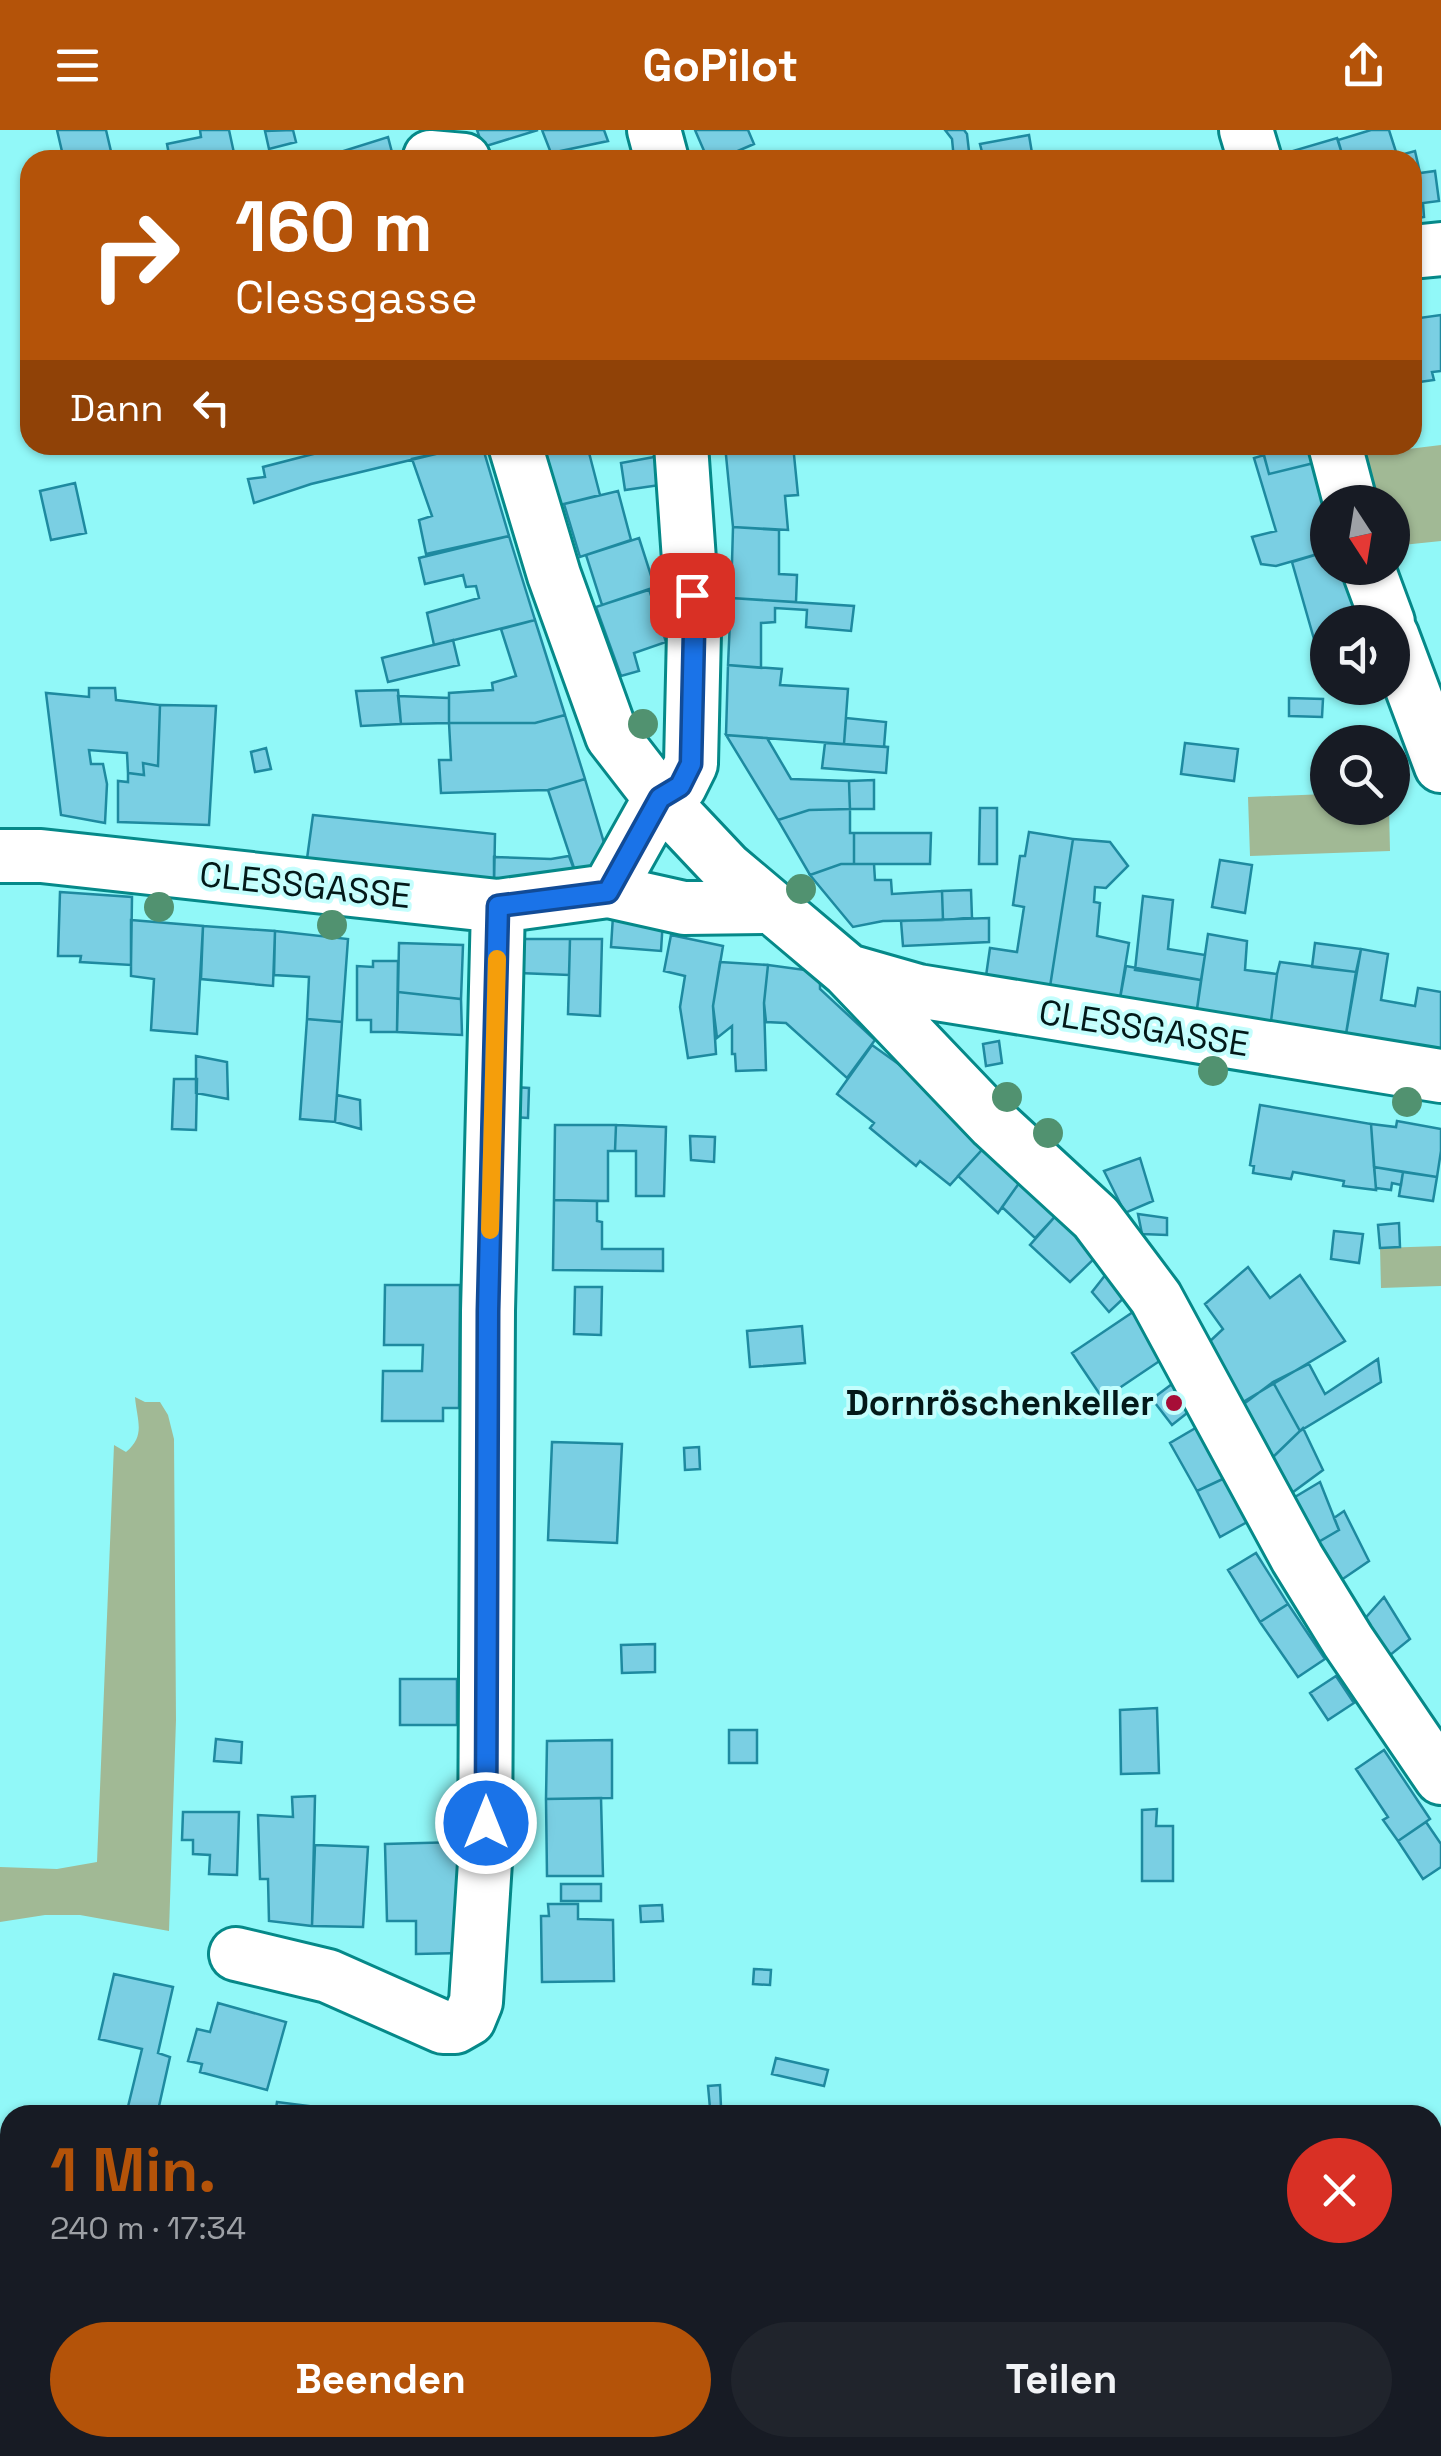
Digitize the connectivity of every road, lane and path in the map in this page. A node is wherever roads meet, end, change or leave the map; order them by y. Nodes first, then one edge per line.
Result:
1 (519, 455) edge
2 (682, 455) edge
3 (1338, 455) edge
4 (1346, 485) edge
5 (1410, 683) edge
6 (1441, 766) edge
7 (660, 798) junction
8 (0, 856) edge
9 (608, 892) junction
10 (498, 906) junction
11 (770, 907) junction
12 (848, 972) junction
13 (1441, 1076) edge
14 (1441, 1778) edge
15 (236, 1954) dead end

1 - 7 street
2 - 7 street
3 - 4 street
5 - 6 street
7 - 9 street
7 - 11 street
8 - 10 street, CLESSGASSE
9 - 10 street, CLESSGASSE
9 - 11 street, CLESSGASSE
10 - 15 street
11 - 12 street
12 - 13 street, CLESSGASSE
12 - 14 street

